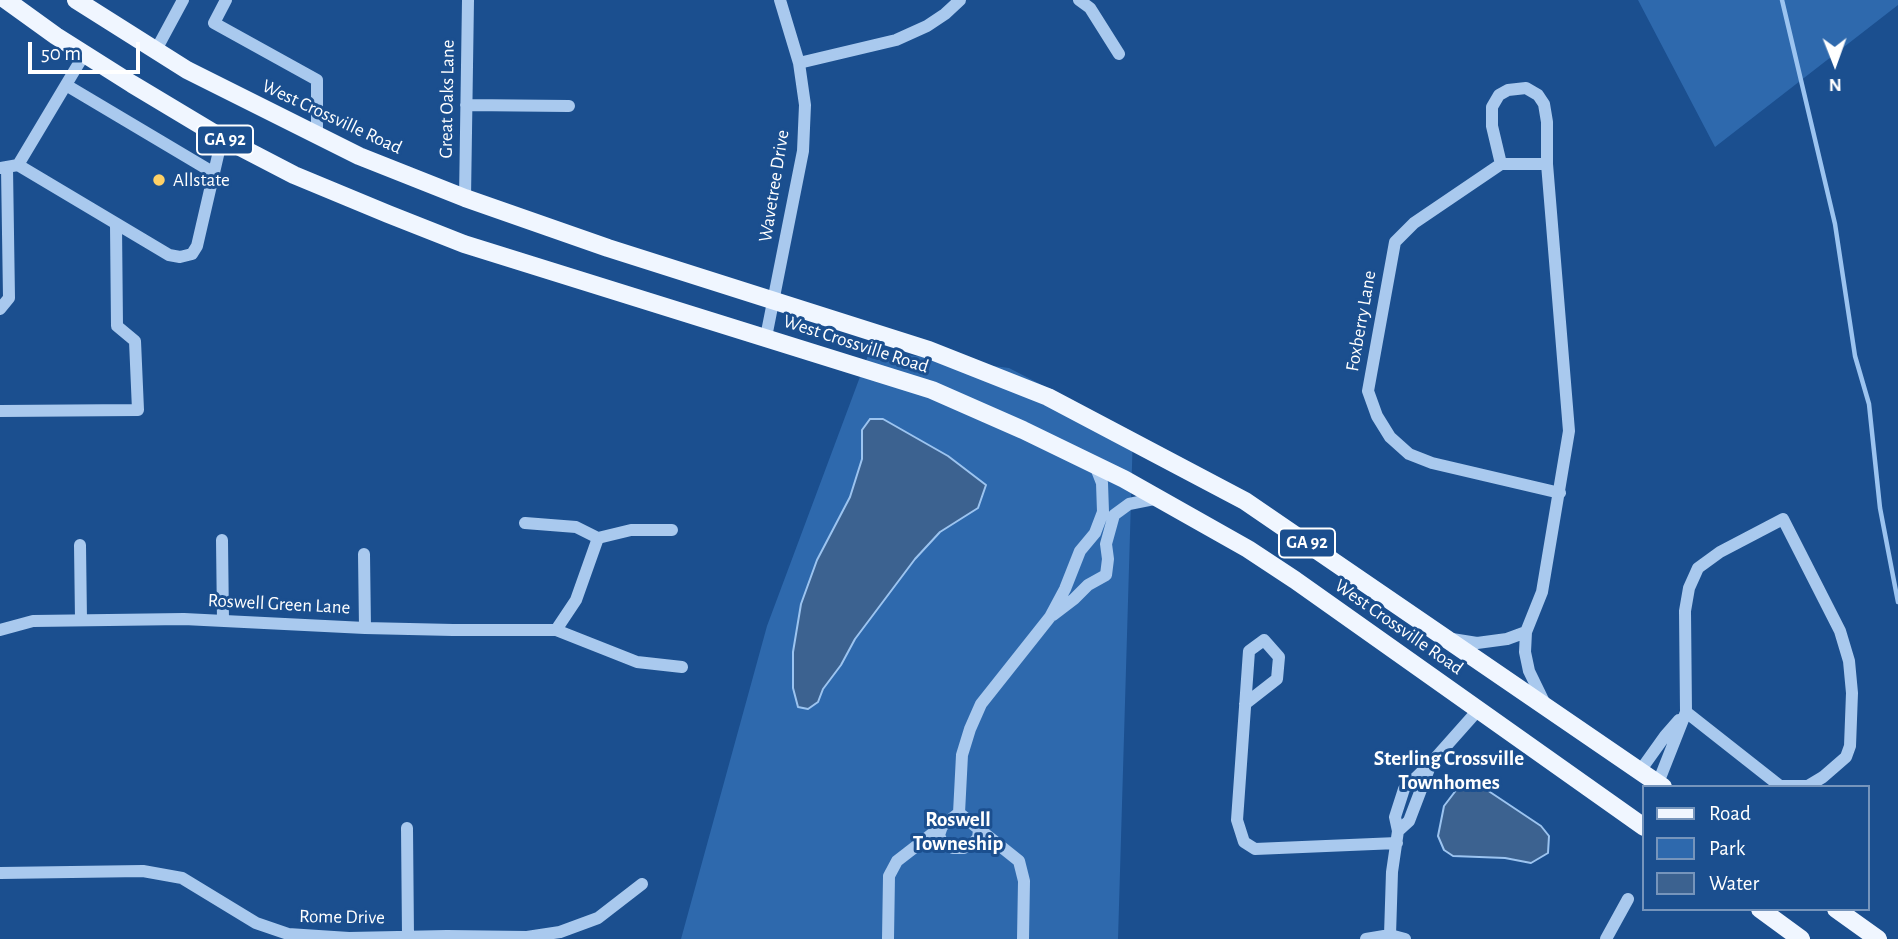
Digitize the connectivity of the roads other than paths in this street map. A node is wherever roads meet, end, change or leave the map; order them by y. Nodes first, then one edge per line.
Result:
1 (76, 0) edge
2 (184, 0) edge
3 (226, 0) edge
4 (468, 0) edge
5 (780, 0) edge
6 (960, 0) edge
7 (1079, 0) edge
8 (2, 1) edge
9 (156, 50) junction
10 (85, 53) junction
11 (1119, 54) dead end
12 (799, 64) junction
13 (66, 85) junction
14 (466, 104) junction
15 (569, 106) dead end
16 (317, 136) junction
17 (222, 138) junction
18 (1501, 164) junction
19 (1547, 164) junction
20 (8, 167) edge
21 (214, 173) junction
22 (465, 198) junction
23 (117, 225) junction
24 (774, 300) junction
25 (0, 309) edge
26 (766, 337) junction
27 (0, 411) edge
28 (1095, 465) junction
29 (1560, 493) junction
30 (1159, 498) junction
31 (1109, 514) junction
32 (524, 523) dead end
33 (672, 530) dead end
34 (598, 538) junction
35 (222, 540) dead end
36 (80, 545) dead end
37 (364, 554) dead end
38 (1050, 617) junction
39 (81, 620) junction
40 (223, 621) junction
41 (365, 628) junction
42 (0, 630) edge
43 (556, 630) junction
44 (1527, 632) junction
45 (1448, 639) junction
46 (682, 667) dead end
47 (1245, 704) junction
48 (1547, 707) junction
49 (1479, 709) junction
50 (1686, 712) junction
51 (1640, 771) junction
52 (1661, 785) edge
53 (1779, 785) edge
54 (1810, 785) edge
55 (959, 813) junction
56 (975, 825) junction
57 (1643, 826) edge
58 (942, 827) junction
59 (407, 828) dead end
60 (1398, 837) junction
61 (0, 873) edge
62 (642, 884) dead end
63 (1628, 899) dead end
64 (1763, 911) edge
65 (1839, 911) edge
66 (1390, 935) junction
67 (408, 937) junction
68 (888, 939) edge
69 (1023, 939) edge
70 (1366, 939) edge
71 (1405, 939) edge
72 (1606, 939) edge
73 (1801, 939) edge
74 (1878, 939) edge

1 - 9 main road, West Crossville Road / GA 92
2 - 9 street
3 - 16 street
4 - 14 street, Great Oaks Lane
5 - 12 street, Wavetree Drive
6 - 12 street
7 - 11 street
8 - 10 main road, West Crossville Road / GA 92
9 - 16 main road, West Crossville Road / GA 92
10 - 13 street
10 - 17 main road, West Crossville Road / GA 92
12 - 24 street, Wavetree Drive
13 - 20 street
13 - 21 street
14 - 15 street
14 - 22 street, Great Oaks Lane
16 - 22 main road, West Crossville Road / GA 92
17 - 21 street
17 - 26 main road, West Crossville Road / GA 92
18 - 19 street
18 - 19 street
18 - 29 street, Foxberry Lane
19 - 29 street
20 - 23 street
20 - 25 street
21 - 23 street
22 - 24 main road, West Crossville Road / GA 92
23 - 27 street
24 - 26 street, Wavetree Drive
24 - 45 main road, West Crossville Road / GA 92
26 - 28 main road, West Crossville Road / GA 92
28 - 30 main road, West Crossville Road / GA 92
28 - 31 street
29 - 44 street
30 - 31 street
30 - 49 main road, West Crossville Road / GA 92
31 - 38 street
31 - 38 street
32 - 34 street
33 - 34 street
34 - 43 street
35 - 40 street
36 - 39 street
37 - 41 street
38 - 55 street
39 - 40 street, Roswell Green Lane
39 - 42 street, Roswell Green Lane
40 - 41 street, Roswell Green Lane
41 - 43 street, Roswell Green Lane
43 - 46 street
44 - 45 street
44 - 48 street
45 - 48 main road, West Crossville Road / GA 92
47 - 47 street
47 - 60 street
48 - 51 main road, West Crossville Road / GA 92
49 - 57 main road, West Crossville Road / GA 92
49 - 60 street
50 - 51 street
50 - 52 street
50 - 53 street
50 - 54 street
51 - 52 main road, West Crossville Road / GA 92
55 - 56 street
55 - 58 street
56 - 58 street
56 - 69 street
58 - 68 street
59 - 67 street
60 - 66 street
61 - 67 street, Rome Drive
62 - 67 street, Rome Drive
63 - 72 street
64 - 73 main road
65 - 74 main road
66 - 70 street
66 - 71 street

